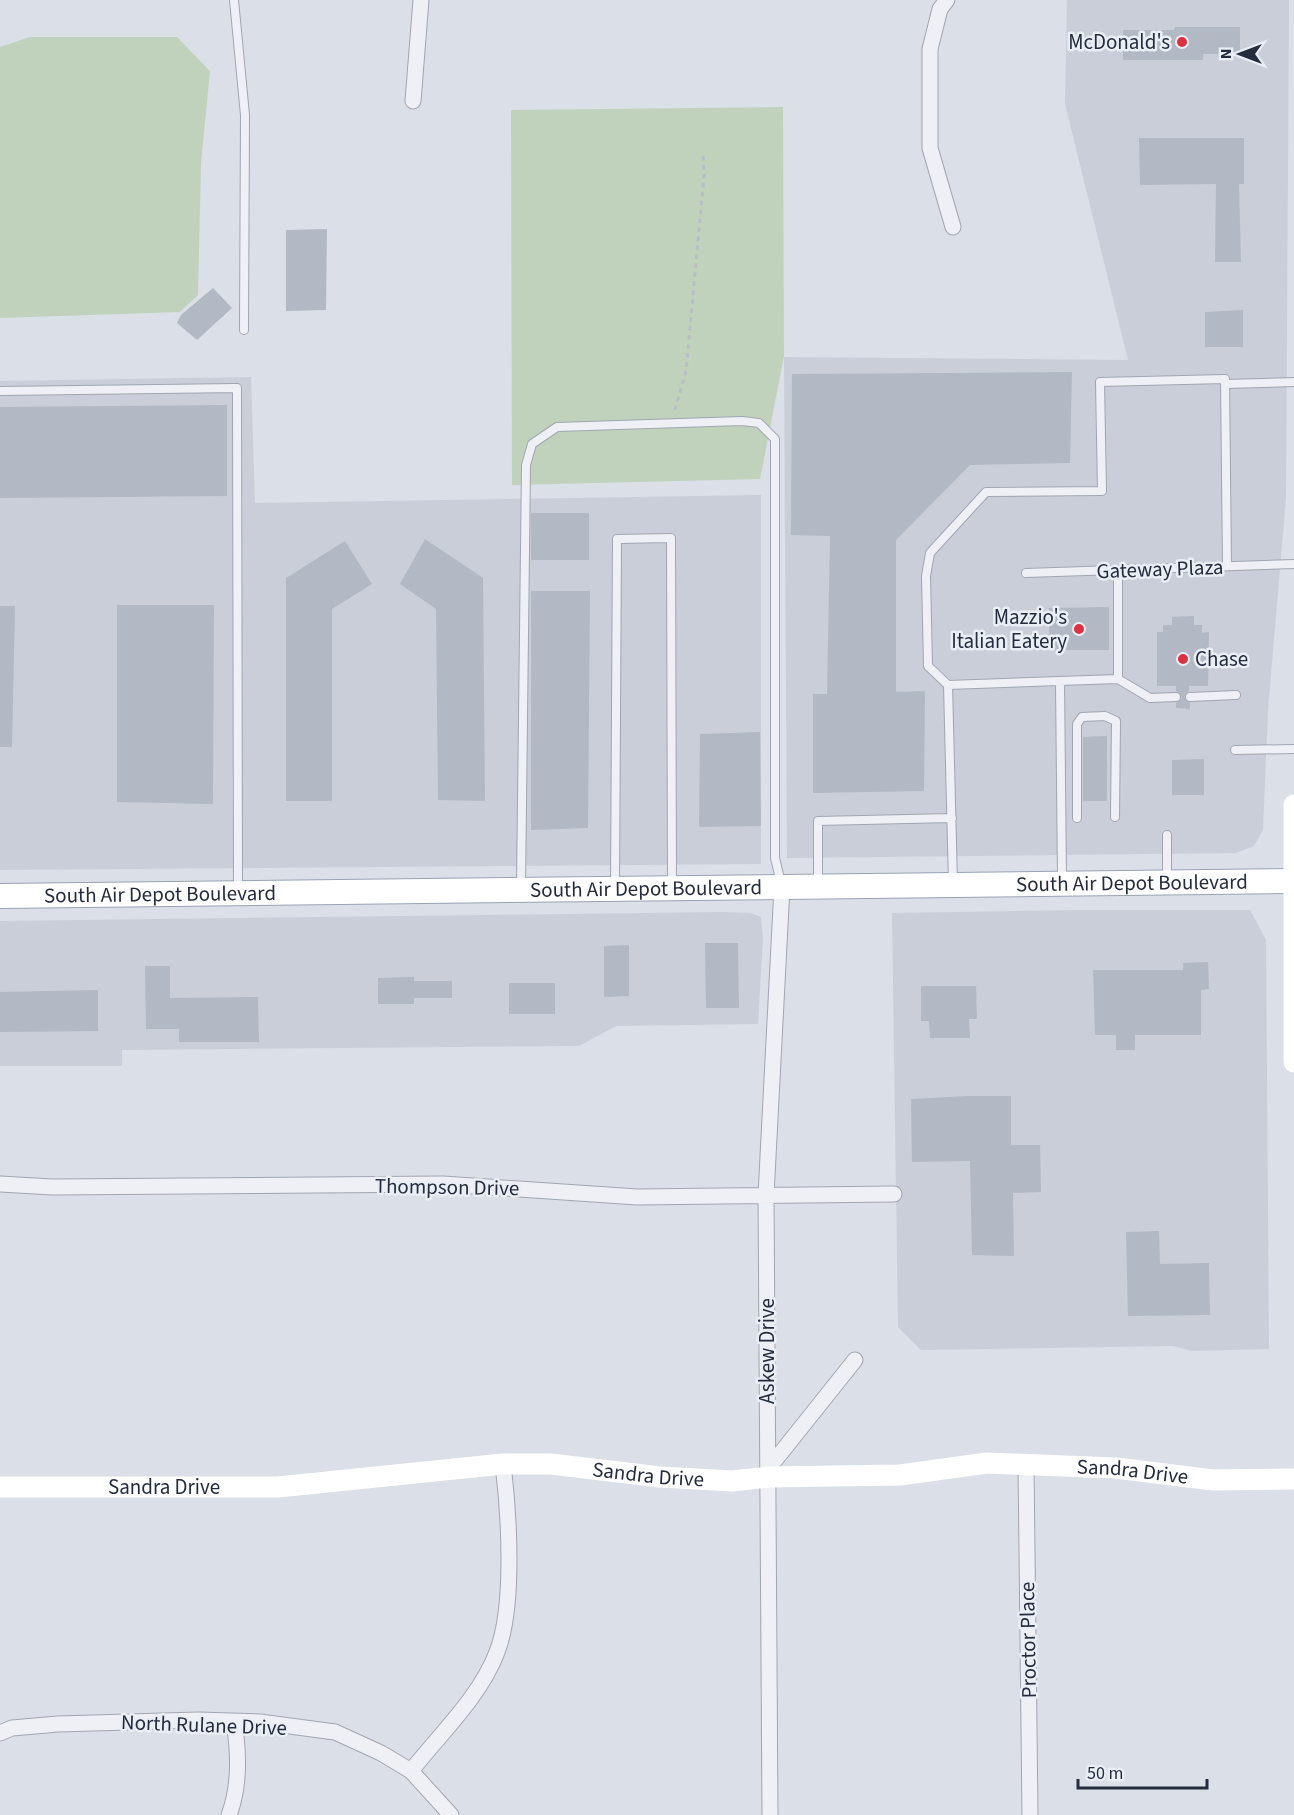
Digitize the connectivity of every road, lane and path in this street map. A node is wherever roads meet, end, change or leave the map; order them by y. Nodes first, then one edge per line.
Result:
1 (234, 0) edge
2 (422, 0) edge
3 (947, 0) edge
4 (413, 101) dead end
5 (703, 152) dead end
6 (953, 227) dead end
7 (244, 330) dead end
8 (1294, 382) edge
9 (1225, 384) junction
10 (0, 391) edge
11 (671, 424) junction
12 (1294, 564) edge
13 (1227, 566) junction
14 (1118, 571) junction
15 (1026, 573) dead end
16 (1118, 679) junction
17 (1060, 681) junction
18 (948, 685) junction
19 (1236, 695) dead end
20 (1176, 697) dead end
21 (1190, 697) dead end
22 (1294, 749) edge
23 (1235, 750) dead end
24 (1294, 805) edge
25 (1115, 817) dead end
26 (952, 818) junction
27 (1077, 818) dead end
28 (1167, 835) dead end
29 (1294, 881) edge
30 (1167, 882) junction
31 (1062, 883) junction
32 (954, 885) junction
33 (782, 887) junction
34 (818, 887) junction
35 (615, 889) junction
36 (672, 889) junction
37 (521, 890) junction
38 (238, 893) junction
39 (0, 896) edge
40 (1294, 1062) edge
41 (0, 1184) edge
42 (894, 1194) dead end
43 (766, 1195) junction
44 (855, 1360) dead end
45 (503, 1464) junction
46 (1026, 1464) junction
47 (768, 1473) junction
48 (1294, 1479) edge
49 (0, 1487) edge
50 (234, 1722) junction
51 (0, 1733) edge
52 (411, 1771) junction
53 (229, 1815) edge
54 (451, 1815) edge
55 (770, 1815) edge
56 (1030, 1815) edge

1 - 7 lane
2 - 4 street
3 - 6 street
5 - 11 path
8 - 9 lane
9 - 13 lane
9 - 18 lane
10 - 38 lane
11 - 33 lane
11 - 37 lane
12 - 13 lane, Gateway Plaza
13 - 14 lane, Gateway Plaza
14 - 15 lane, Gateway Plaza
14 - 16 lane
16 - 17 lane
16 - 20 lane
17 - 18 lane
17 - 31 lane
18 - 26 lane
19 - 21 lane
22 - 23 lane
24 - 29 street
25 - 27 lane
26 - 32 lane
26 - 34 lane
28 - 30 lane
29 - 30 main road, South Air Depot Boulevard
29 - 40 street
30 - 31 main road, South Air Depot Boulevard
31 - 32 main road, South Air Depot Boulevard
32 - 34 main road, South Air Depot Boulevard
33 - 34 main road, South Air Depot Boulevard
33 - 36 main road, South Air Depot Boulevard
33 - 43 street, Askew Drive
35 - 36 main road, South Air Depot Boulevard
35 - 36 lane
35 - 37 main road, South Air Depot Boulevard
37 - 38 main road, South Air Depot Boulevard
38 - 39 main road, South Air Depot Boulevard
41 - 43 street, Thompson Drive
42 - 43 street, Thompson Drive
43 - 47 street, Askew Drive
44 - 47 street
45 - 47 street, Sandra Drive
45 - 49 street, Sandra Drive
45 - 52 street
46 - 47 street, Sandra Drive
46 - 48 street, Sandra Drive
46 - 56 street, Proctor Place
47 - 55 street, Askew Drive
50 - 51 street, North Rulane Drive
50 - 52 street, North Rulane Drive
50 - 53 street
52 - 54 street, North Rulane Drive

